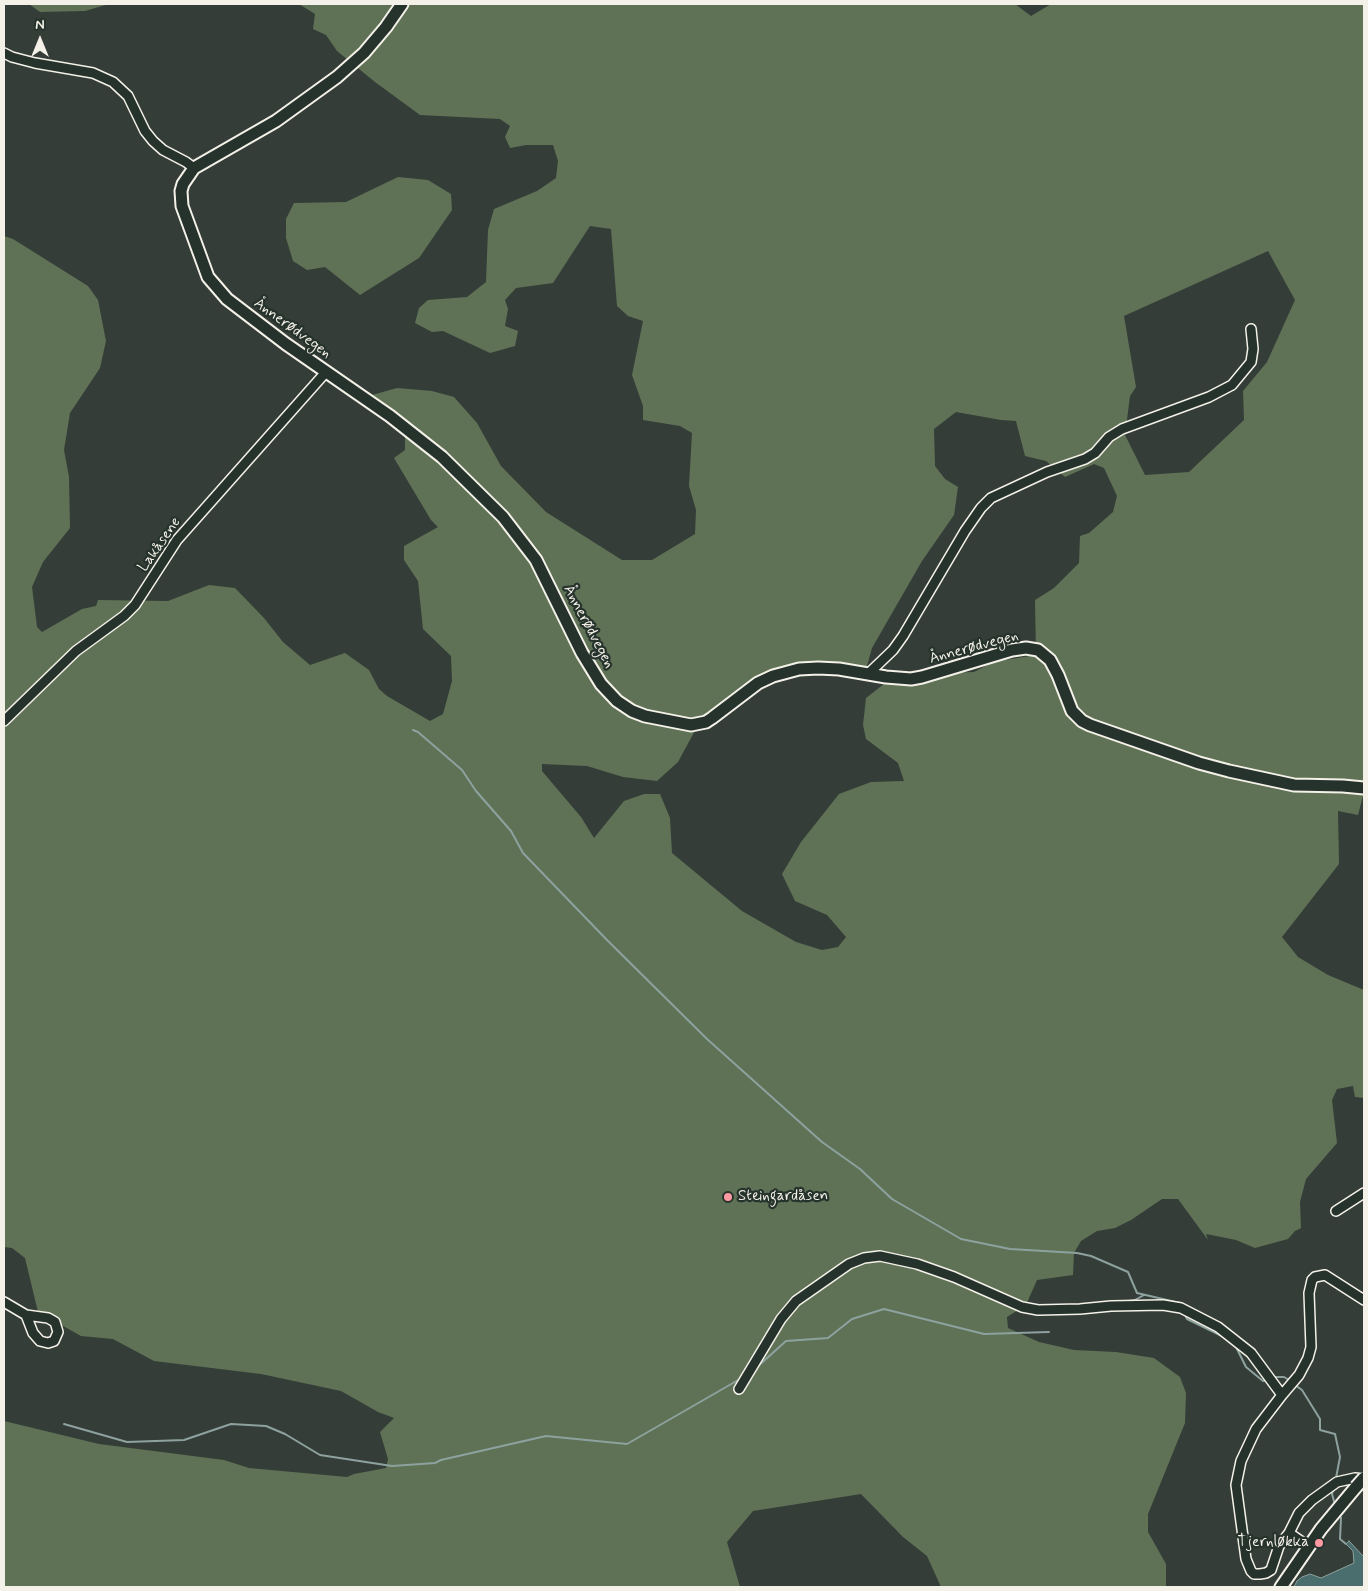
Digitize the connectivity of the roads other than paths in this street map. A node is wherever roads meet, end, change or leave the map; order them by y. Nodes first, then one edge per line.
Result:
1 (402, 4) edge
2 (4, 53) edge
3 (194, 168) junction
4 (1251, 329) dead end
5 (326, 372) junction
6 (868, 674) junction
7 (4, 721) edge
8 (1364, 788) edge
9 (1364, 1193) edge
10 (1336, 1211) dead end
11 (1364, 1300) edge
12 (4, 1302) edge
13 (26, 1315) dead end
14 (739, 1389) dead end
15 (1282, 1395) junction
16 (1361, 1482) edge
17 (1289, 1533) junction
18 (1308, 1546) junction
19 (1281, 1587) edge

1 - 3 main road, Ånnerødvegen
2 - 3 street
3 - 5 main road, Ånnerødvegen
4 - 6 street
5 - 6 main road, Ånnerødvegen
5 - 7 street, Lakåsene
6 - 8 main road, Ånnerødvegen
9 - 10 street
11 - 15 street
12 - 13 street
14 - 15 street
15 - 17 street
16 - 17 street
16 - 18 main road
17 - 18 street
18 - 19 main road

